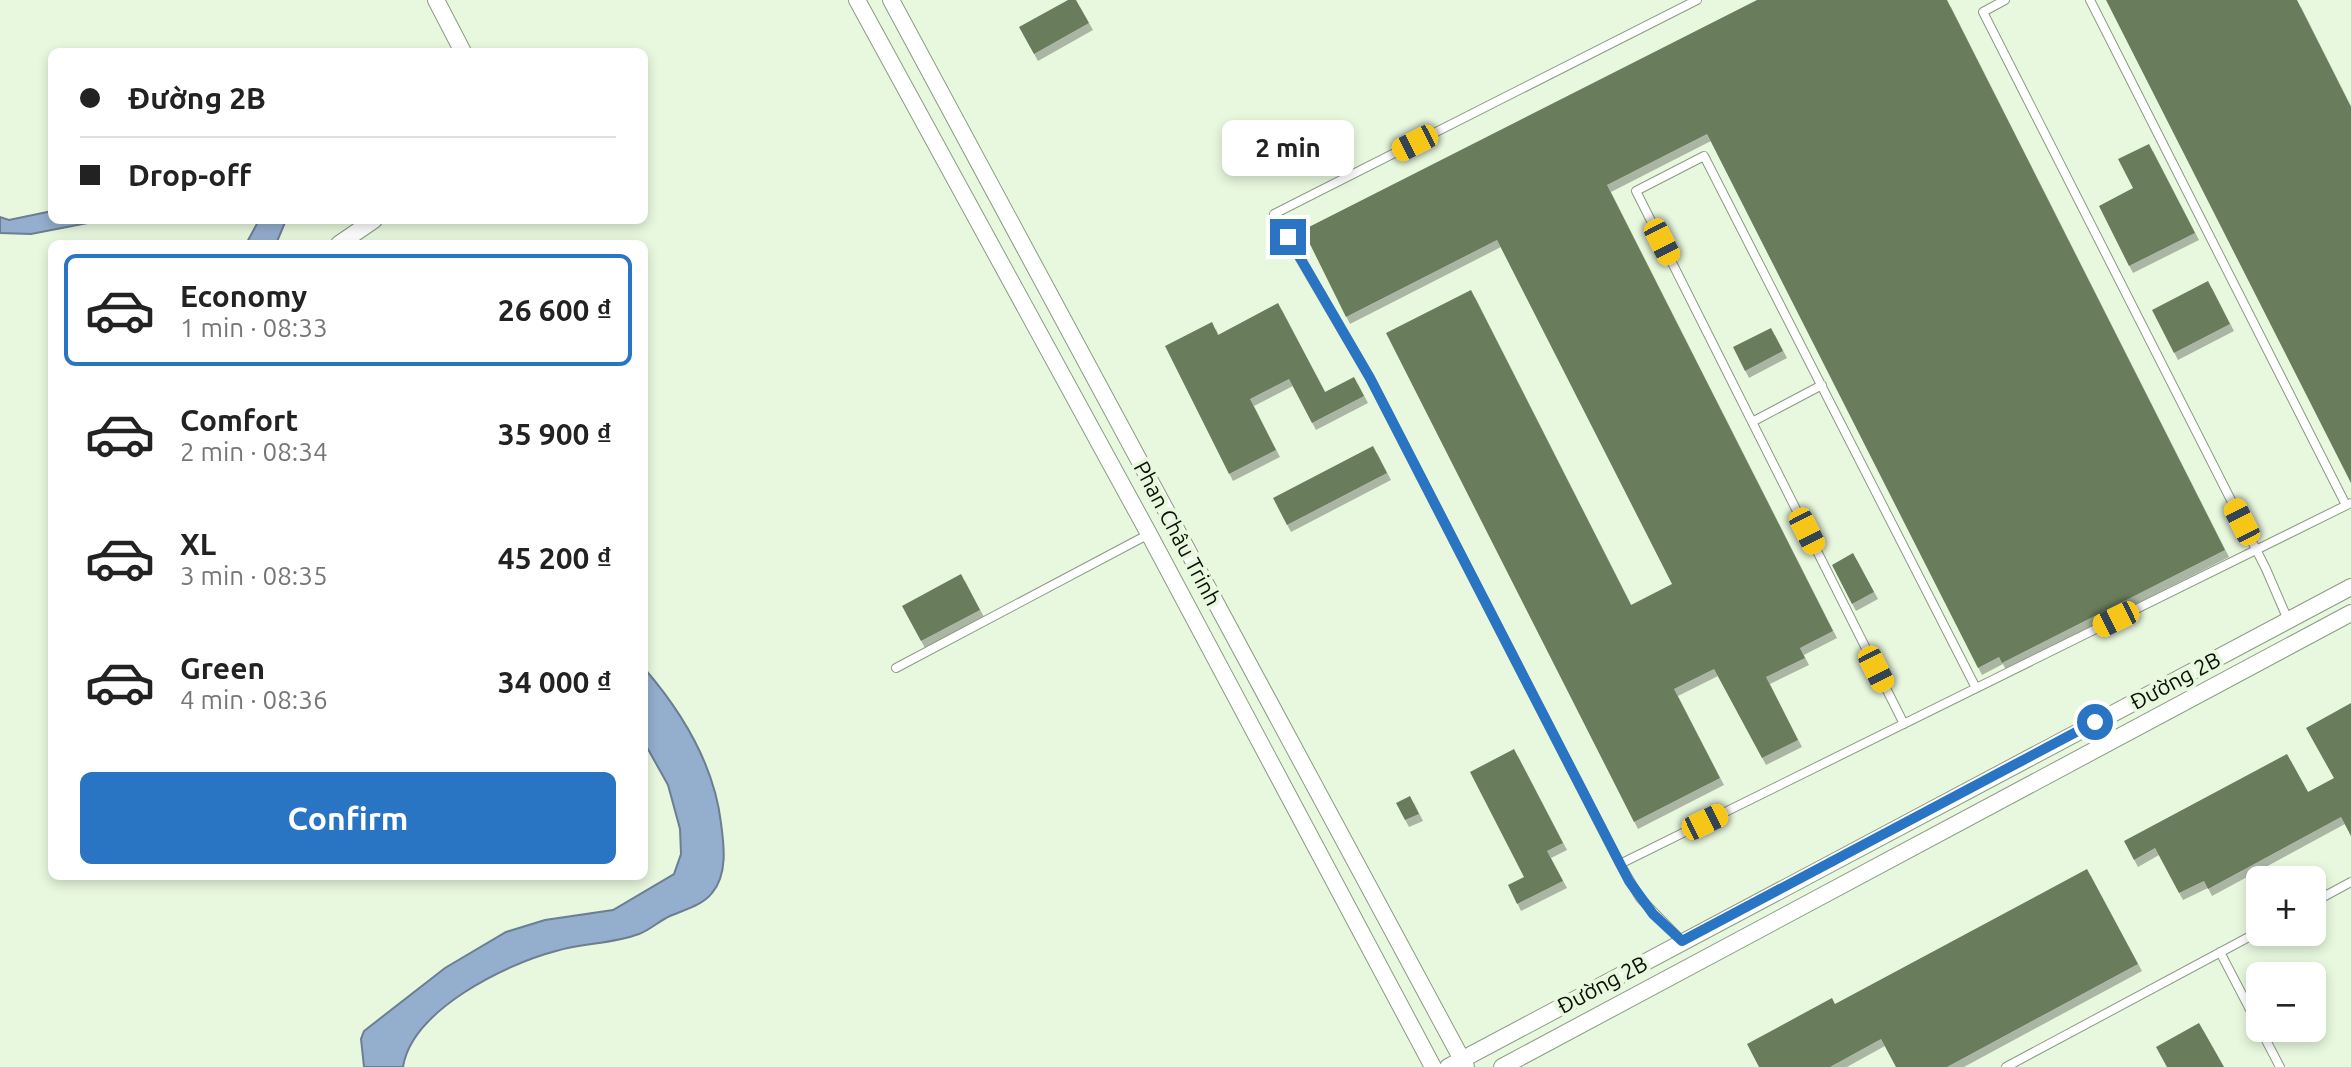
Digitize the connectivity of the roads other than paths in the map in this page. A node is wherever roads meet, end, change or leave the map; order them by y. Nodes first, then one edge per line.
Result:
1 (436, 0) edge
2 (857, 0) edge
3 (891, 0) edge
4 (1697, 0) edge
5 (2005, 0) edge
6 (2090, 0) edge
7 (461, 48) edge
8 (368, 224) edge
9 (345, 240) edge
10 (1822, 385) junction
11 (1752, 422) junction
12 (2348, 504) edge
13 (1149, 534) junction
14 (2256, 550) junction
15 (2351, 587) edge
16 (2351, 613) edge
17 (2288, 620) junction
18 (896, 668) dead end
19 (1976, 688) junction
20 (1904, 724) junction
21 (1620, 864) junction
22 (2351, 882) edge
23 (2326, 895) edge
24 (2246, 938) edge
25 (1682, 941) junction
26 (2220, 952) junction
27 (1459, 1064) edge
28 (1433, 1067) edge
29 (1502, 1067) edge
30 (2006, 1067) edge
31 (2280, 1067) edge

1 - 7 street
2 - 13 street, Phan Châu Trinh
3 - 27 street, Phan Châu Trinh
4 - 21 lane
5 - 14 lane
6 - 12 lane
8 - 9 street
10 - 11 lane
10 - 11 lane
10 - 19 lane
11 - 20 lane
12 - 14 lane
13 - 18 lane
13 - 28 street, Phan Châu Trinh
14 - 17 lane
14 - 19 lane
15 - 17 street, Đường 2B
16 - 29 street, Đường 2B
17 - 25 street, Đường 2B
19 - 20 lane
20 - 21 lane
21 - 25 lane
22 - 23 lane
24 - 26 lane
25 - 27 street, Đường 2B
26 - 30 lane
26 - 31 lane

